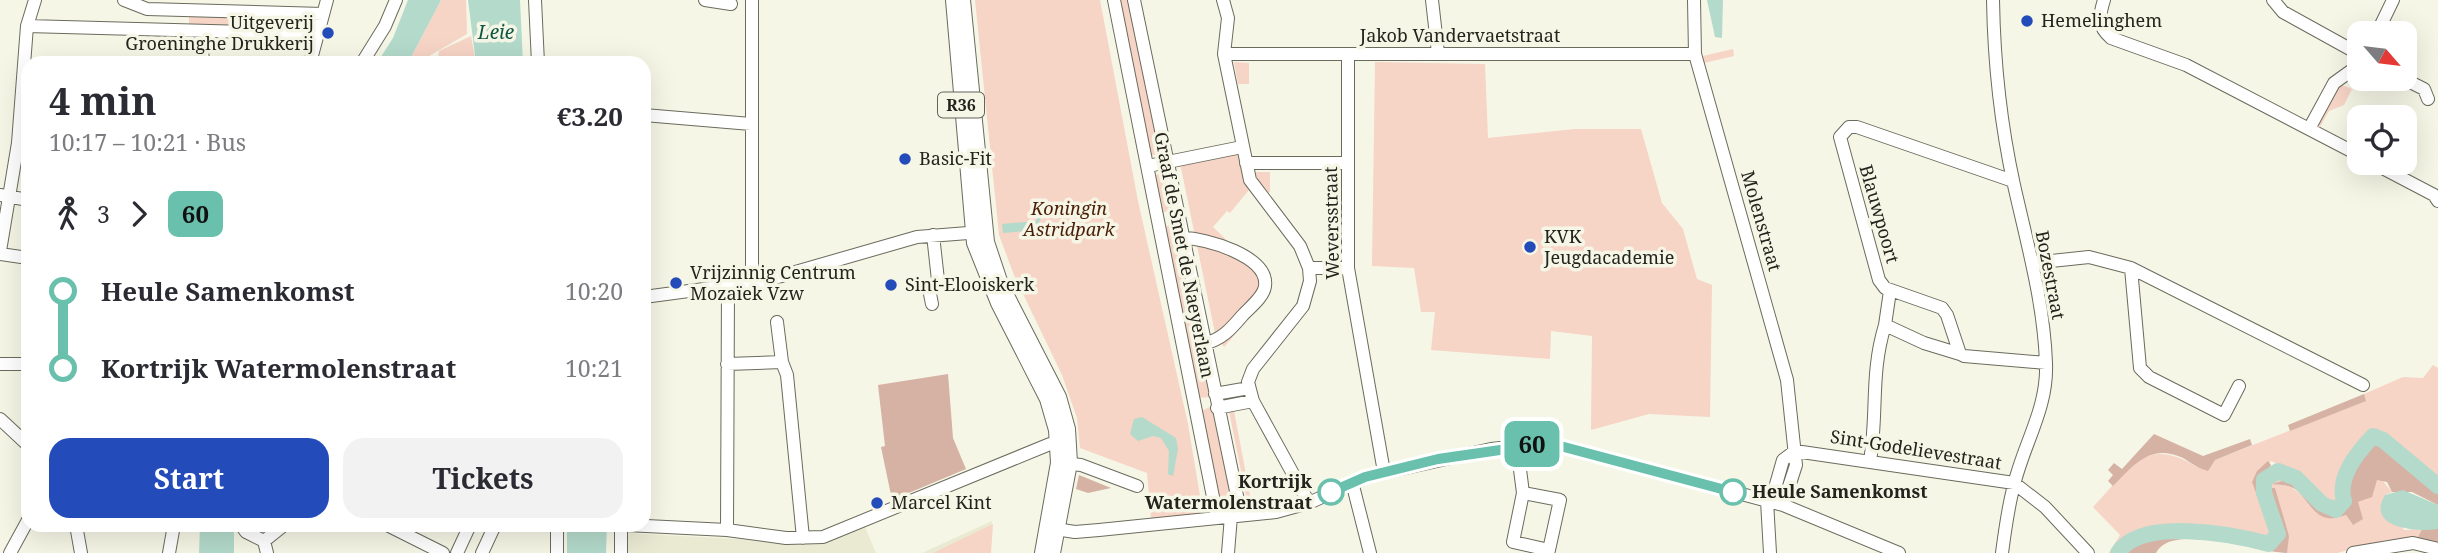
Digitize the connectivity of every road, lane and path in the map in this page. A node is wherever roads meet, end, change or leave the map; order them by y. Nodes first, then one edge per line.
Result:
1 (35, 0) edge
2 (327, 0) edge
3 (396, 0) edge
4 (535, 0) edge
5 (705, 0) edge
6 (953, 0) edge
7 (963, 0) edge
8 (1114, 0) edge
9 (1134, 0) edge
10 (1223, 0) edge
11 (1432, 0) edge
12 (1694, 0) edge
13 (1993, 0) edge
14 (2104, 0) edge
15 (2273, 0) edge
16 (2393, 0) edge
17 (128, 2) edge
18 (745, 4) edge
19 (269, 6) edge
20 (219, 10) junction
21 (323, 14) junction
22 (2383, 21) edge
23 (27, 26) junction
24 (127, 29) junction
25 (201, 31) junction
26 (218, 31) junction
27 (318, 34) junction
28 (2347, 47) edge
29 (1438, 53) junction
30 (1224, 54) junction
31 (1348, 54) junction
32 (1695, 54) junction
33 (26, 56) edge
34 (203, 56) edge
35 (312, 56) edge
36 (366, 56) edge
37 (538, 56) edge
38 (2347, 74) edge
39 (2417, 86) edge
40 (2428, 99) dead end
41 (651, 116) edge
42 (751, 124) junction
43 (2309, 129) junction
44 (1242, 147) junction
45 (2347, 149) edge
46 (21, 150) edge
47 (1167, 163) junction
48 (1245, 163) junction
49 (1348, 163) junction
50 (1148, 166) junction
51 (2396, 175) edge
52 (2013, 181) junction
53 (5, 195) edge
54 (2438, 201) edge
55 (979, 232) junction
56 (933, 235) junction
57 (1183, 238) junction
58 (0, 253) edge
59 (21, 257) edge
60 (2032, 263) junction
61 (1309, 268) junction
62 (1348, 268) junction
63 (2131, 268) junction
64 (752, 283) junction
65 (729, 286) junction
66 (1890, 291) junction
67 (651, 295) edge
68 (932, 304) dead end
69 (777, 322) dead end
70 (1885, 325) junction
71 (1204, 344) junction
72 (1959, 354) junction
73 (782, 362) junction
74 (2046, 363) junction
75 (0, 364) edge
76 (21, 364) edge
77 (727, 364) junction
78 (2363, 385) dead end
79 (2239, 386) dead end
80 (1249, 388) junction
81 (1216, 401) junction
82 (1254, 401) junction
83 (1196, 404) junction
84 (0, 418) edge
85 (21, 438) edge
86 (1063, 444) junction
87 (1517, 446) junction
88 (1796, 451) junction
89 (1870, 461) junction
90 (1064, 463) junction
91 (1384, 472) junction
92 (1352, 482) junction
93 (2014, 483) junction
94 (1137, 486) dead end
95 (1522, 493) junction
96 (1774, 502) junction
97 (1309, 503) junction
98 (1236, 516) junction
99 (1217, 517) junction
100 (651, 526) edge
101 (1052, 528) junction
102 (727, 530) junction
103 (21, 532) edge
104 (77, 532) edge
105 (173, 532) edge
106 (246, 532) edge
107 (275, 532) edge
108 (401, 532) edge
109 (467, 532) edge
110 (492, 532) edge
111 (557, 532) edge
112 (622, 532) edge
113 (803, 538) junction
114 (265, 547) edge
115 (2438, 549) edge
116 (1549, 551) edge
117 (10, 553) edge
118 (81, 553) edge
119 (169, 553) edge
120 (443, 553) edge
121 (457, 553) edge
122 (482, 553) edge
123 (557, 553) edge
124 (621, 553) edge
125 (1042, 553) edge
126 (1053, 553) edge
127 (1228, 553) edge
128 (1370, 553) edge
129 (1770, 553) edge
130 (1899, 553) edge
131 (2002, 553) edge
132 (2088, 553) edge
133 (2353, 553) edge

1 - 23 street
2 - 21 street
3 - 36 street
4 - 37 street
5 - 18 street
6 - 55 main road, R36
7 - 55 main road, R36
8 - 50 street, Graaf de Smet de Naeyerlaan
9 - 47 street, Graaf de Smet de Naeyerlaan
10 - 30 street
11 - 29 street
12 - 32 street, Molenstraat
13 - 52 street, Bozestraat
14 - 43 street
15 - 28 street
16 - 22 street
17 - 20 street
17 - 24 street
18 - 42 street
19 - 20 street
19 - 21 street
20 - 26 street
21 - 27 street
23 - 24 street
23 - 33 street
24 - 25 street
25 - 26 street
25 - 34 street
26 - 27 street
27 - 35 street
29 - 31 street, Jakob Vandervaetstraat
29 - 32 street, Jakob Vandervaetstraat
30 - 31 street, Jakob Vandervaetstraat
30 - 44 street
31 - 49 street, Weversstraat
32 - 88 street, Molenstraat
38 - 43 street
39 - 40 street
41 - 42 street
42 - 64 street
43 - 45 street
44 - 47 street
44 - 48 street
46 - 53 street
47 - 50 street
47 - 57 street, Graaf de Smet de Naeyerlaan
48 - 49 street
48 - 61 street
49 - 62 street, Weversstraat
50 - 83 street, Graaf de Smet de Naeyerlaan
51 - 54 street
52 - 60 street, Bozestraat
52 - 66 street, Blauwpoort
53 - 58 street
55 - 56 street
55 - 86 main road, R36
56 - 64 street
56 - 68 street
57 - 71 street, Graaf de Smet de Naeyerlaan
57 - 71 street, Graaf de Smet de Naeyerlaan
58 - 59 street
60 - 63 street
60 - 74 street, Bozestraat
61 - 62 street
61 - 80 street
62 - 91 street, Weversstraat
63 - 78 street
63 - 79 street
64 - 65 street
65 - 67 street
65 - 77 street
66 - 70 street
66 - 72 street
69 - 73 street
70 - 72 street
70 - 89 street
71 - 81 street, Graaf de Smet de Naeyerlaan
72 - 74 street
73 - 77 street
73 - 113 street
74 - 93 street, Bozestraat
75 - 76 street
77 - 102 street
80 - 81 street
80 - 82 street
81 - 82 street
81 - 83 street
81 - 98 street, Graaf de Smet de Naeyerlaan
82 - 97 street
83 - 99 street, Graaf de Smet de Naeyerlaan
84 - 85 street
86 - 90 main road, R36
86 - 113 street
87 - 91 street
87 - 95 street
87 - 96 street
88 - 89 street, Sint-Godelievestraat
88 - 96 street
89 - 93 street, Sint-Godelievestraat
90 - 94 street
90 - 101 main road, R36
91 - 92 street
92 - 97 street
92 - 128 street
93 - 131 street, Bozestraat
93 - 132 street, Sint-Godelievestraat
95 - 116 street
95 - 116 street
96 - 129 street
96 - 130 street
97 - 98 street
98 - 99 street
98 - 127 street, Graaf de Smet de Naeyerlaan
99 - 101 street
100 - 102 street
101 - 125 main road, R36
101 - 126 main road, R36
102 - 113 street
103 - 117 street
104 - 118 street
105 - 119 street
106 - 114 street
107 - 114 street
108 - 120 street
109 - 121 street
110 - 122 street
111 - 123 street
112 - 124 street
115 - 133 street

